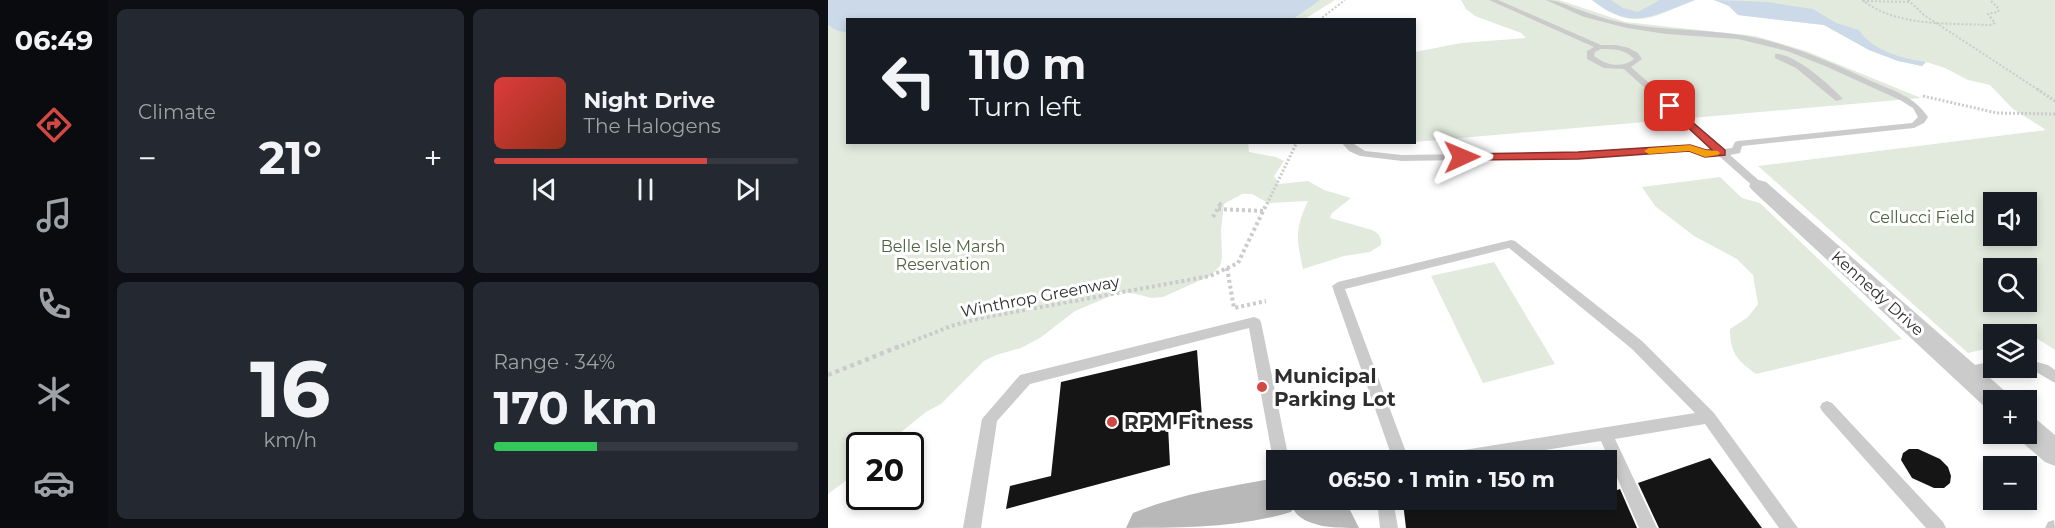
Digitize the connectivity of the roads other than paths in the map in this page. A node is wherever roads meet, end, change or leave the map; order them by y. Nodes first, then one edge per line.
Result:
1 (1492, 0) edge
2 (1549, 0) edge
3 (1600, 47) junction
4 (1778, 56) dead end
5 (1815, 59) junction
6 (1799, 66) junction
7 (1626, 67) junction
8 (1839, 99) dead end
9 (1347, 144) edge
10 (1721, 152) junction
11 (1759, 186) joint
12 (2037, 367) edge
13 (1983, 368) edge
14 (1965, 372) junction
15 (2055, 377) edge
16 (1985, 390) edge
17 (1827, 408) dead end
18 (1709, 417) junction
19 (1605, 434) junction
20 (2037, 437) edge
21 (1279, 450) edge
22 (1397, 450) edge
23 (1507, 450) edge
24 (2055, 453) edge
25 (1266, 500) edge
26 (1386, 510) edge
27 (972, 528) edge
28 (1149, 528) edge
29 (1389, 528) edge
30 (1648, 528) edge
31 (1790, 528) edge
32 (1937, 528) edge

1 - 3 lane
2 - 5 lane
3 - 7 lane
3 - 7 lane
4 - 6 lane
5 - 6 lane
5 - 10 lane
6 - 8 lane
7 - 10 lane
9 - 10 lane
10 - 11 lane
11 - 14 street, Kennedy Drive
12 - 15 lane
13 - 14 lane
14 - 16 street, Kennedy Drive
17 - 32 lane
18 - 19 lane
18 - 22 lane
18 - 31 lane
19 - 23 lane
19 - 30 lane
20 - 24 street
21 - 27 lane
25 - 28 street
26 - 29 lane

